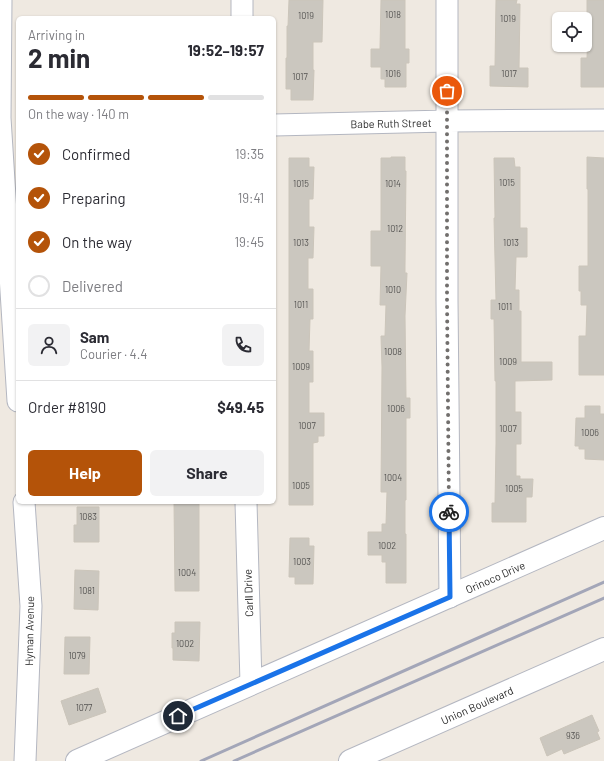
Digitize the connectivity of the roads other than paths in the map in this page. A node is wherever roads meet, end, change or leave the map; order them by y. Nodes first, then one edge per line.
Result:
1 (1, 0) edge
2 (242, 0) edge
3 (447, 0) edge
4 (242, 16) edge
5 (0, 118) edge
6 (16, 118) edge
7 (604, 120) edge
8 (447, 121) junction
9 (276, 125) edge
10 (16, 370) edge
11 (24, 504) edge
12 (246, 504) edge
13 (604, 528) edge
14 (450, 597) junction
15 (604, 649) edge
16 (250, 684) junction
17 (25, 761) edge
18 (77, 761) edge
19 (350, 761) edge

1 - 5 street
2 - 4 street
3 - 8 street
5 - 6 street
5 - 10 street
7 - 8 street, Babe Ruth Street
8 - 9 street, Babe Ruth Street
8 - 14 street
11 - 17 street, Hyman Avenue
12 - 16 street, Carll Drive
13 - 14 street, Orinoco Drive
14 - 16 street, Orinoco Drive
15 - 19 street, Union Boulevard
16 - 18 street, Orinoco Drive

